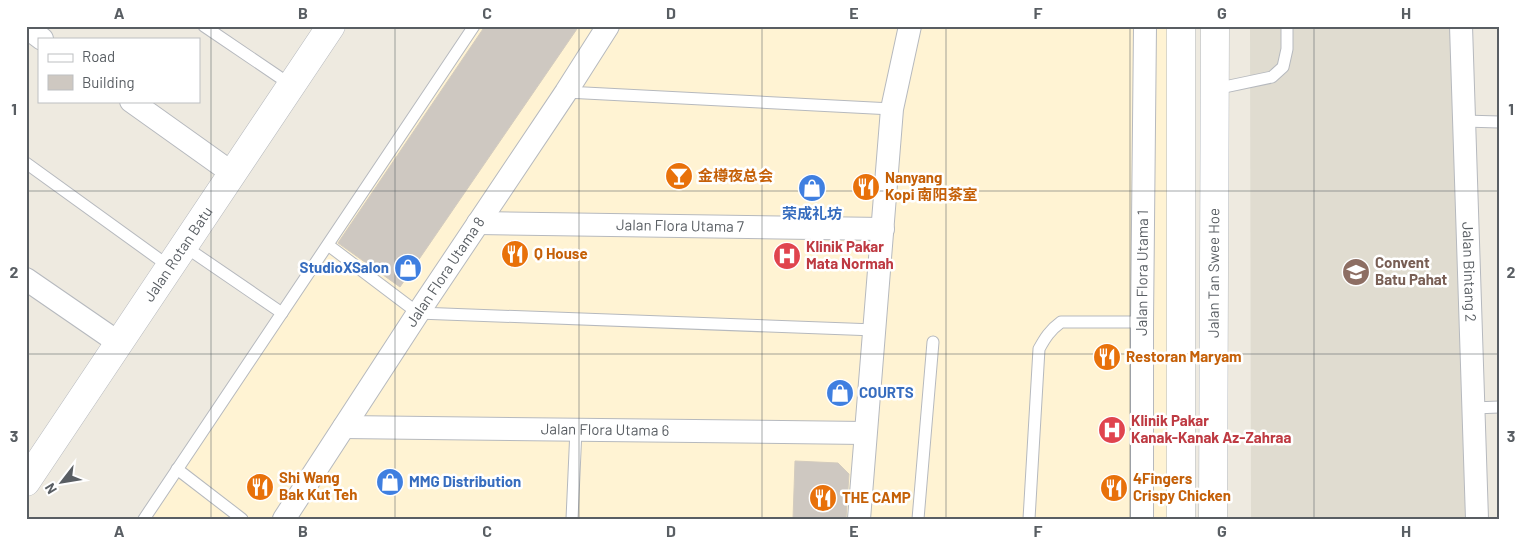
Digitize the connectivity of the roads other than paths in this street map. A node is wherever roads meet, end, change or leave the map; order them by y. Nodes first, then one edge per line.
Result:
1 (204, 26) edge
2 (331, 26) edge
3 (474, 26) edge
4 (608, 26) edge
5 (910, 26) edge
6 (1145, 26) edge
7 (1181, 26) edge
8 (1215, 26) edge
9 (1287, 26) edge
10 (1461, 26) edge
11 (26, 27) edge
12 (41, 38) edge
13 (292, 85) junction
14 (1215, 89) junction
15 (566, 92) junction
16 (132, 102) edge
17 (892, 110) junction
18 (1464, 121) junction
19 (1499, 122) edge
20 (26, 163) edge
21 (232, 173) junction
22 (478, 222) junction
23 (883, 229) junction
24 (328, 245) junction
25 (177, 256) junction
26 (26, 279) edge
27 (282, 313) junction
28 (418, 313) junction
29 (1142, 322) junction
30 (874, 330) junction
31 (933, 342) dead end
32 (119, 343) junction
33 (1499, 407) edge
34 (1474, 408) junction
35 (344, 427) junction
36 (576, 429) junction
37 (865, 433) junction
38 (177, 469) junction
39 (26, 482) edge
40 (144, 519) edge
41 (242, 519) edge
42 (284, 519) edge
43 (572, 519) edge
44 (860, 519) edge
45 (918, 519) edge
46 (1029, 519) edge
47 (1142, 519) edge
48 (1181, 519) edge
49 (1213, 519) edge
50 (1478, 519) edge

1 - 13 lane
2 - 13 main road, Jalan Rotan Batu
3 - 24 lane
4 - 15 street, Jalan Flora Utama 8
5 - 17 street
6 - 29 street, Jalan Flora Utama 1
7 - 48 main road
8 - 14 main road, Jalan Tan Swee Hoe
9 - 14 lane
10 - 18 street, Jalan Bintang 2
11 - 12 street
13 - 21 main road, Jalan Rotan Batu
14 - 49 main road, Jalan Tan Swee Hoe
15 - 17 lane
15 - 22 street, Jalan Flora Utama 8
16 - 21 street
17 - 23 street
18 - 19 lane
18 - 34 street, Jalan Bintang 2
20 - 25 lane
21 - 25 main road, Jalan Rotan Batu
22 - 23 street, Jalan Flora Utama 7
22 - 28 street, Jalan Flora Utama 8
23 - 30 street
24 - 27 lane
24 - 28 lane
25 - 27 lane
25 - 32 main road, Jalan Rotan Batu
26 - 32 street
27 - 38 lane
28 - 30 lane
28 - 35 street, Jalan Flora Utama 8
29 - 46 lane
29 - 47 street, Jalan Flora Utama 1
30 - 37 street
31 - 45 lane
32 - 39 main road, Jalan Rotan Batu
33 - 34 lane
34 - 50 street, Jalan Bintang 2
35 - 36 street, Jalan Flora Utama 6
35 - 42 street, Jalan Flora Utama 8
36 - 37 street, Jalan Flora Utama 6
36 - 43 lane
37 - 44 street
38 - 40 lane
38 - 41 lane

